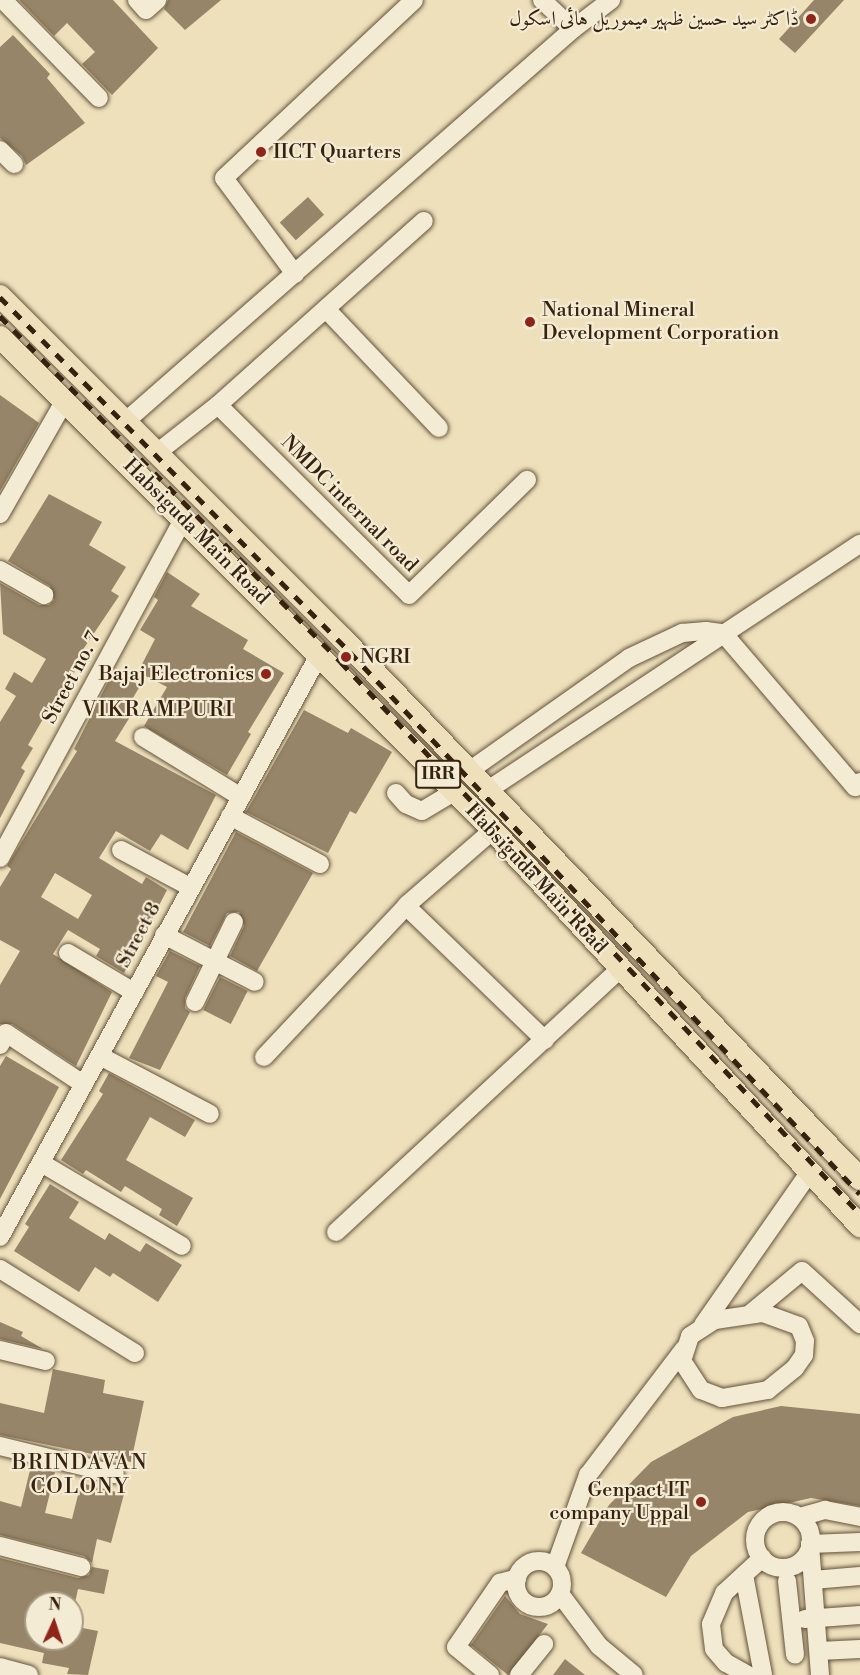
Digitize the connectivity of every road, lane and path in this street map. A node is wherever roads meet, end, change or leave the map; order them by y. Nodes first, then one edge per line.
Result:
1 (3, 0) edge
2 (137, 0) edge
3 (157, 0) edge
4 (414, 0) edge
5 (542, 0) edge
6 (611, 0) edge
7 (573, 29) junction
8 (99, 99) dead end
9 (0, 150) edge
10 (14, 164) dead end
11 (424, 221) dead end
12 (295, 274) junction
13 (0, 296) edge
14 (326, 309) junction
15 (0, 337) edge
16 (65, 400) junction
17 (218, 405) junction
18 (126, 421) junction
19 (439, 428) dead end
20 (158, 452) junction
21 (527, 480) dead end
22 (0, 514) edge
23 (183, 519) junction
24 (860, 544) edge
25 (0, 570) edge
26 (44, 595) dead end
27 (723, 633) junction
28 (319, 655) junction
29 (143, 737) dead end
30 (469, 771) junction
31 (858, 787) edge
32 (488, 790) junction
33 (455, 791) junction
34 (396, 793) dead end
35 (241, 797) junction
36 (230, 816) junction
37 (492, 831) junction
38 (6, 833) edge
39 (121, 850) dead end
40 (0, 858) edge
41 (320, 864) dead end
42 (190, 887) junction
43 (406, 906) junction
44 (234, 922) dead end
45 (164, 935) junction
46 (68, 953) dead end
47 (215, 960) junction
48 (620, 969) junction
49 (255, 982) dead end
50 (134, 992) junction
51 (195, 1002) dead end
52 (2, 1036) edge
53 (545, 1040) junction
54 (100, 1056) junction
55 (264, 1057) dead end
56 (83, 1084) junction
57 (210, 1114) dead end
58 (828, 1144) junction
59 (43, 1164) junction
60 (805, 1168) junction
61 (860, 1179) edge
62 (860, 1226) edge
63 (336, 1232) dead end
64 (0, 1237) edge
65 (182, 1246) dead end
66 (0, 1269) edge
67 (750, 1314) junction
68 (860, 1324) edge
69 (703, 1325) junction
70 (684, 1349) junction
71 (0, 1350) edge
72 (135, 1353) dead end
73 (46, 1361) dead end
74 (0, 1446) edge
75 (115, 1474) dead end
76 (860, 1516) edge
77 (800, 1517) junction
78 (860, 1542) edge
79 (810, 1544) junction
80 (0, 1546) edge
81 (762, 1558) junction
82 (81, 1567) dead end
83 (555, 1567) junction
84 (744, 1575) junction
85 (860, 1576) edge
86 (517, 1578) junction
87 (813, 1580) junction
88 (787, 1581) dead end
89 (560, 1594) junction
90 (860, 1615) edge
91 (816, 1618) junction
92 (791, 1620) junction
93 (543, 1644) dead end
94 (860, 1649) edge
95 (819, 1651) junction
96 (795, 1654) dead end
97 (0, 1667) edge
98 (29, 1675) edge
99 (490, 1675) edge
100 (519, 1675) edge
101 (634, 1675) edge
102 (748, 1675) edge
103 (763, 1675) edge
104 (820, 1675) edge

1 - 8 street
2 - 3 street
4 - 12 street
5 - 7 street
6 - 7 street
7 - 12 street
9 - 10 street
11 - 14 street
12 - 18 street
13 - 18 main road, Habsiguda Main Road / IRR
14 - 17 street
14 - 19 street
15 - 16 main road, Habsiguda Main Road / IRR
16 - 22 street
16 - 23 main road, Habsiguda Main Road / IRR
17 - 20 street
17 - 21 street, NMDC internal road
18 - 20 main road, Habsiguda Main Road / IRR
20 - 30 main road, Habsiguda Main Road / IRR
23 - 28 main road, Habsiguda Main Road / IRR
23 - 38 street, Street no. 7
24 - 27 street
25 - 26 street
27 - 30 street
27 - 31 street
27 - 32 street
28 - 33 main road, Habsiguda Main Road / IRR
28 - 35 street, Street 8
29 - 35 street
30 - 32 main road, Habsiguda Main Road / IRR
32 - 58 main road, Habsiguda Main Road / IRR
33 - 34 street
33 - 37 main road, Habsiguda Main Road / IRR
35 - 36 street, Street 8
36 - 41 street
36 - 42 street, Street 8
37 - 43 street
37 - 48 main road, Habsiguda Main Road / IRR
38 - 40 street, Street no. 7
39 - 42 street
42 - 45 street, Street 8
43 - 53 street
43 - 55 street
44 - 47 street
45 - 47 street
45 - 50 street, Street 8
46 - 50 street
47 - 49 street
47 - 51 street
48 - 53 street
48 - 60 main road, Habsiguda Main Road / IRR
50 - 54 street, Street 8
52 - 56 street
53 - 63 street
54 - 56 street, Street 8
54 - 57 street
56 - 59 street, Street 8
58 - 60 main road
58 - 61 main road, Habsiguda Main Road / IRR
59 - 64 street, Street 8
59 - 65 street
60 - 62 main road, Habsiguda Main Road / IRR
60 - 69 street
66 - 72 street
67 - 68 street
67 - 69 street
67 - 70 street
69 - 70 street
70 - 83 street
71 - 73 street
74 - 75 street
76 - 77 street
77 - 79 street
77 - 81 street
78 - 79 street
79 - 81 street
79 - 87 street
80 - 82 street
81 - 84 street
83 - 86 street
83 - 89 street
84 - 102 street
84 - 103 street
85 - 87 street
86 - 89 street
86 - 99 street
87 - 91 street
88 - 92 street
89 - 101 street
90 - 91 street
91 - 92 street
91 - 95 street
92 - 96 street
93 - 100 street
94 - 95 street
95 - 104 street
97 - 98 street

